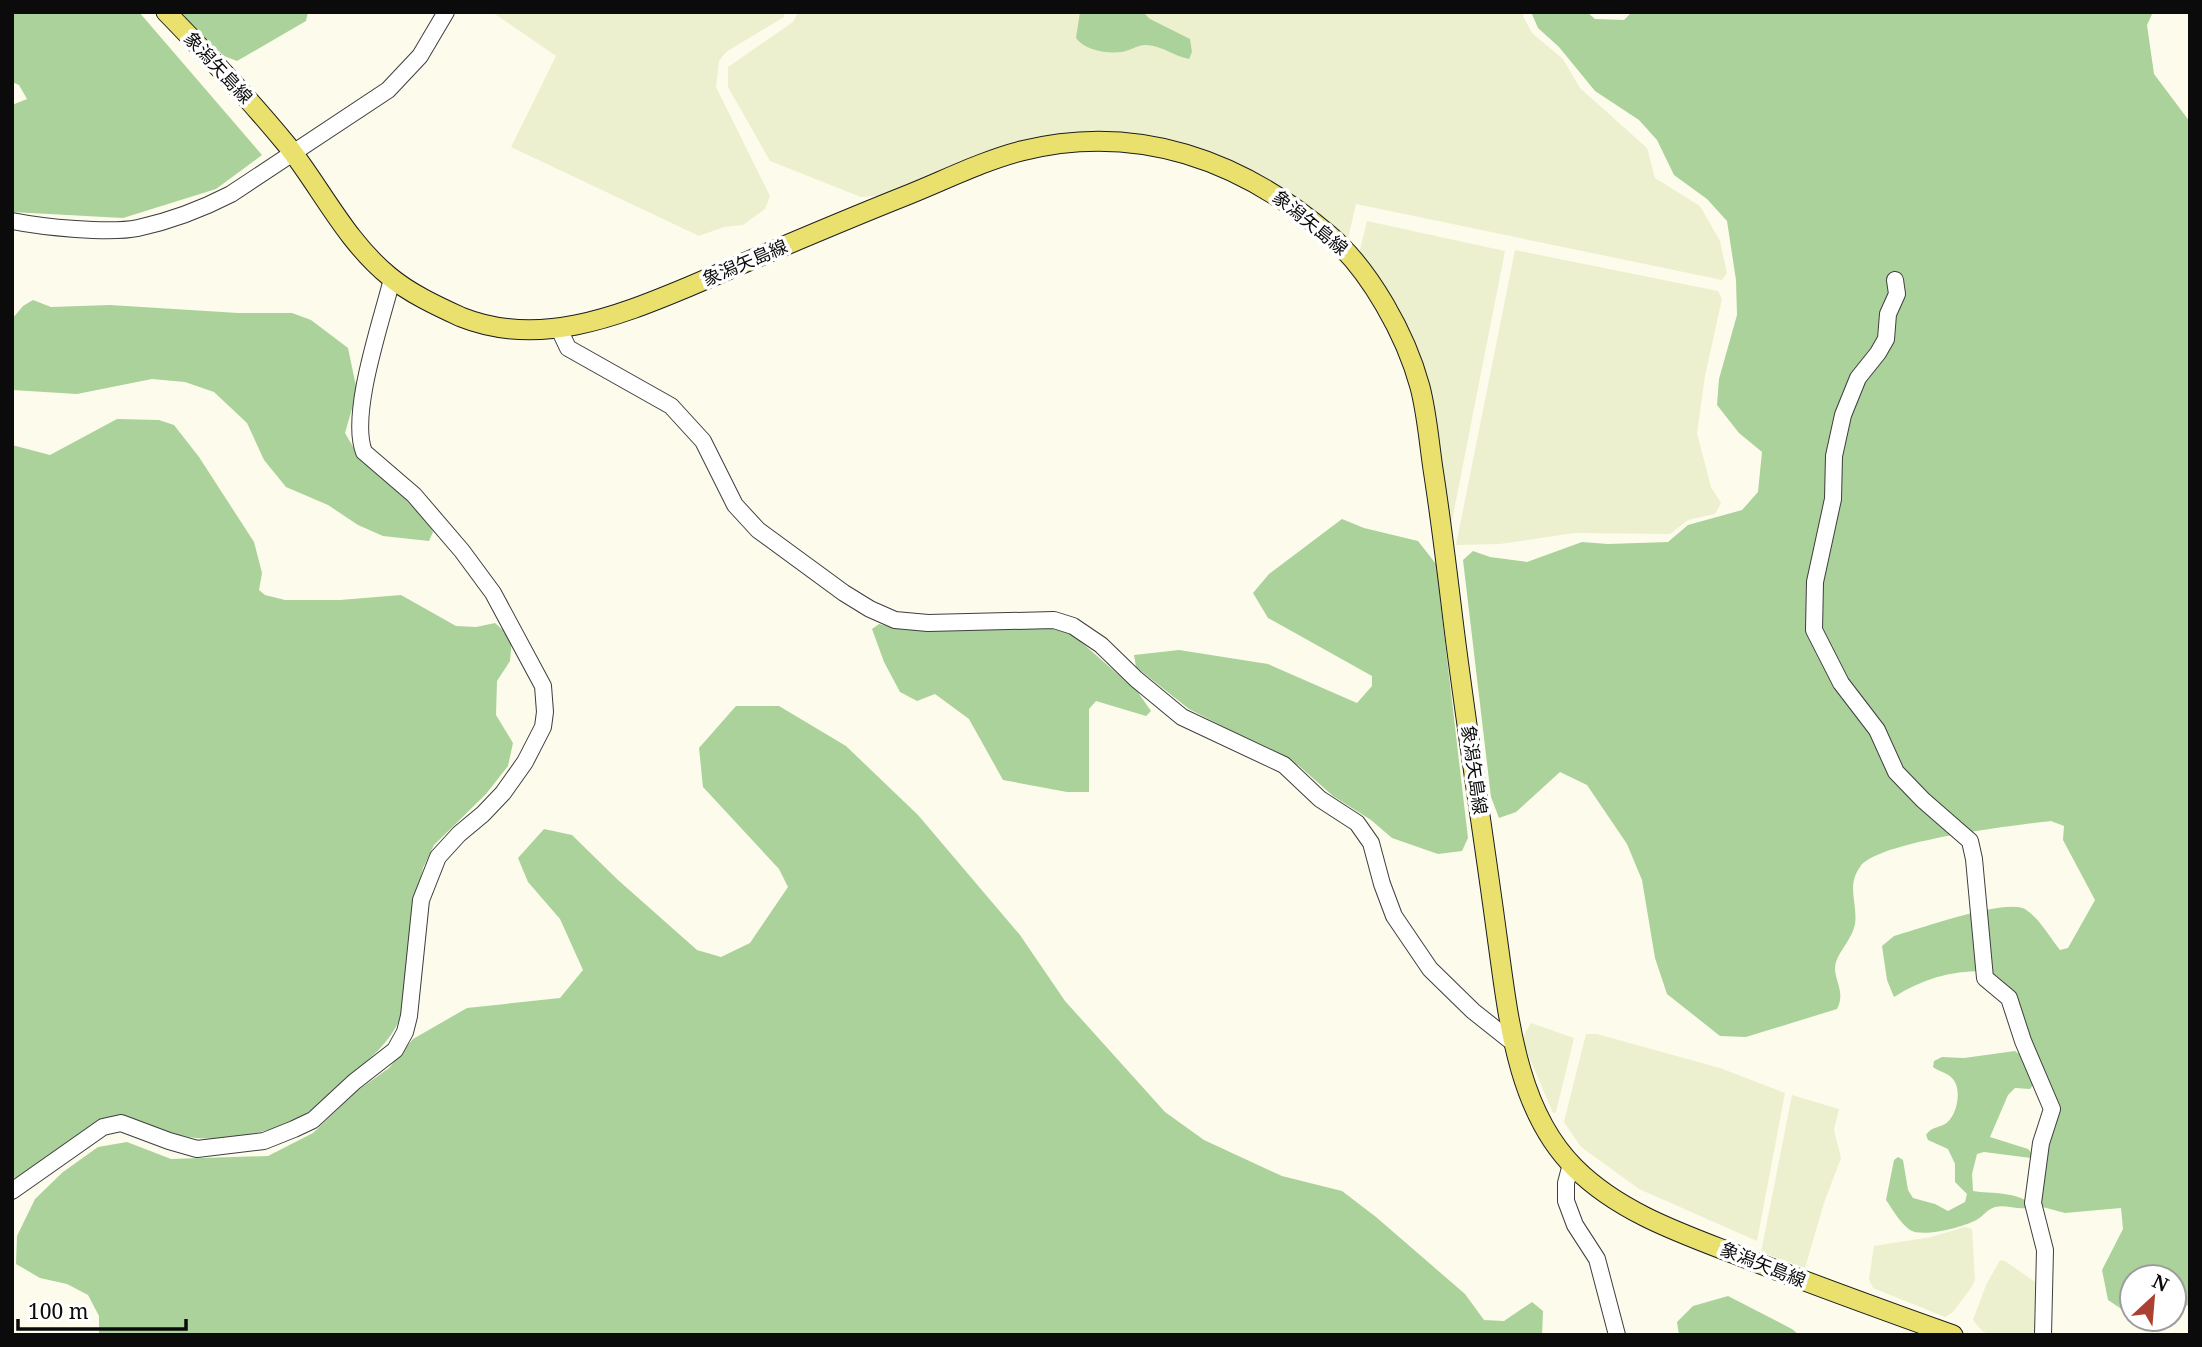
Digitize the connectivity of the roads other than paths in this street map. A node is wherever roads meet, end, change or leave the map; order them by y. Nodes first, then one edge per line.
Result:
1 (166, 12) edge
2 (446, 12) edge
3 (292, 152) junction
4 (12, 221) edge
5 (392, 279) junction
6 (1895, 280) dead end
7 (559, 329) junction
8 (1513, 1042) junction
9 (1571, 1164) junction
10 (12, 1191) edge
11 (1617, 1335) edge
12 (1953, 1335) edge
13 (2043, 1335) edge

1 - 3 main road, 象潟矢島線
2 - 3 street
3 - 4 street
3 - 5 main road, 象潟矢島線
5 - 7 main road, 象潟矢島線
5 - 10 street
6 - 13 street
7 - 8 street
7 - 8 main road, 象潟矢島線
8 - 9 main road, 象潟矢島線
9 - 11 street
9 - 12 main road, 象潟矢島線

